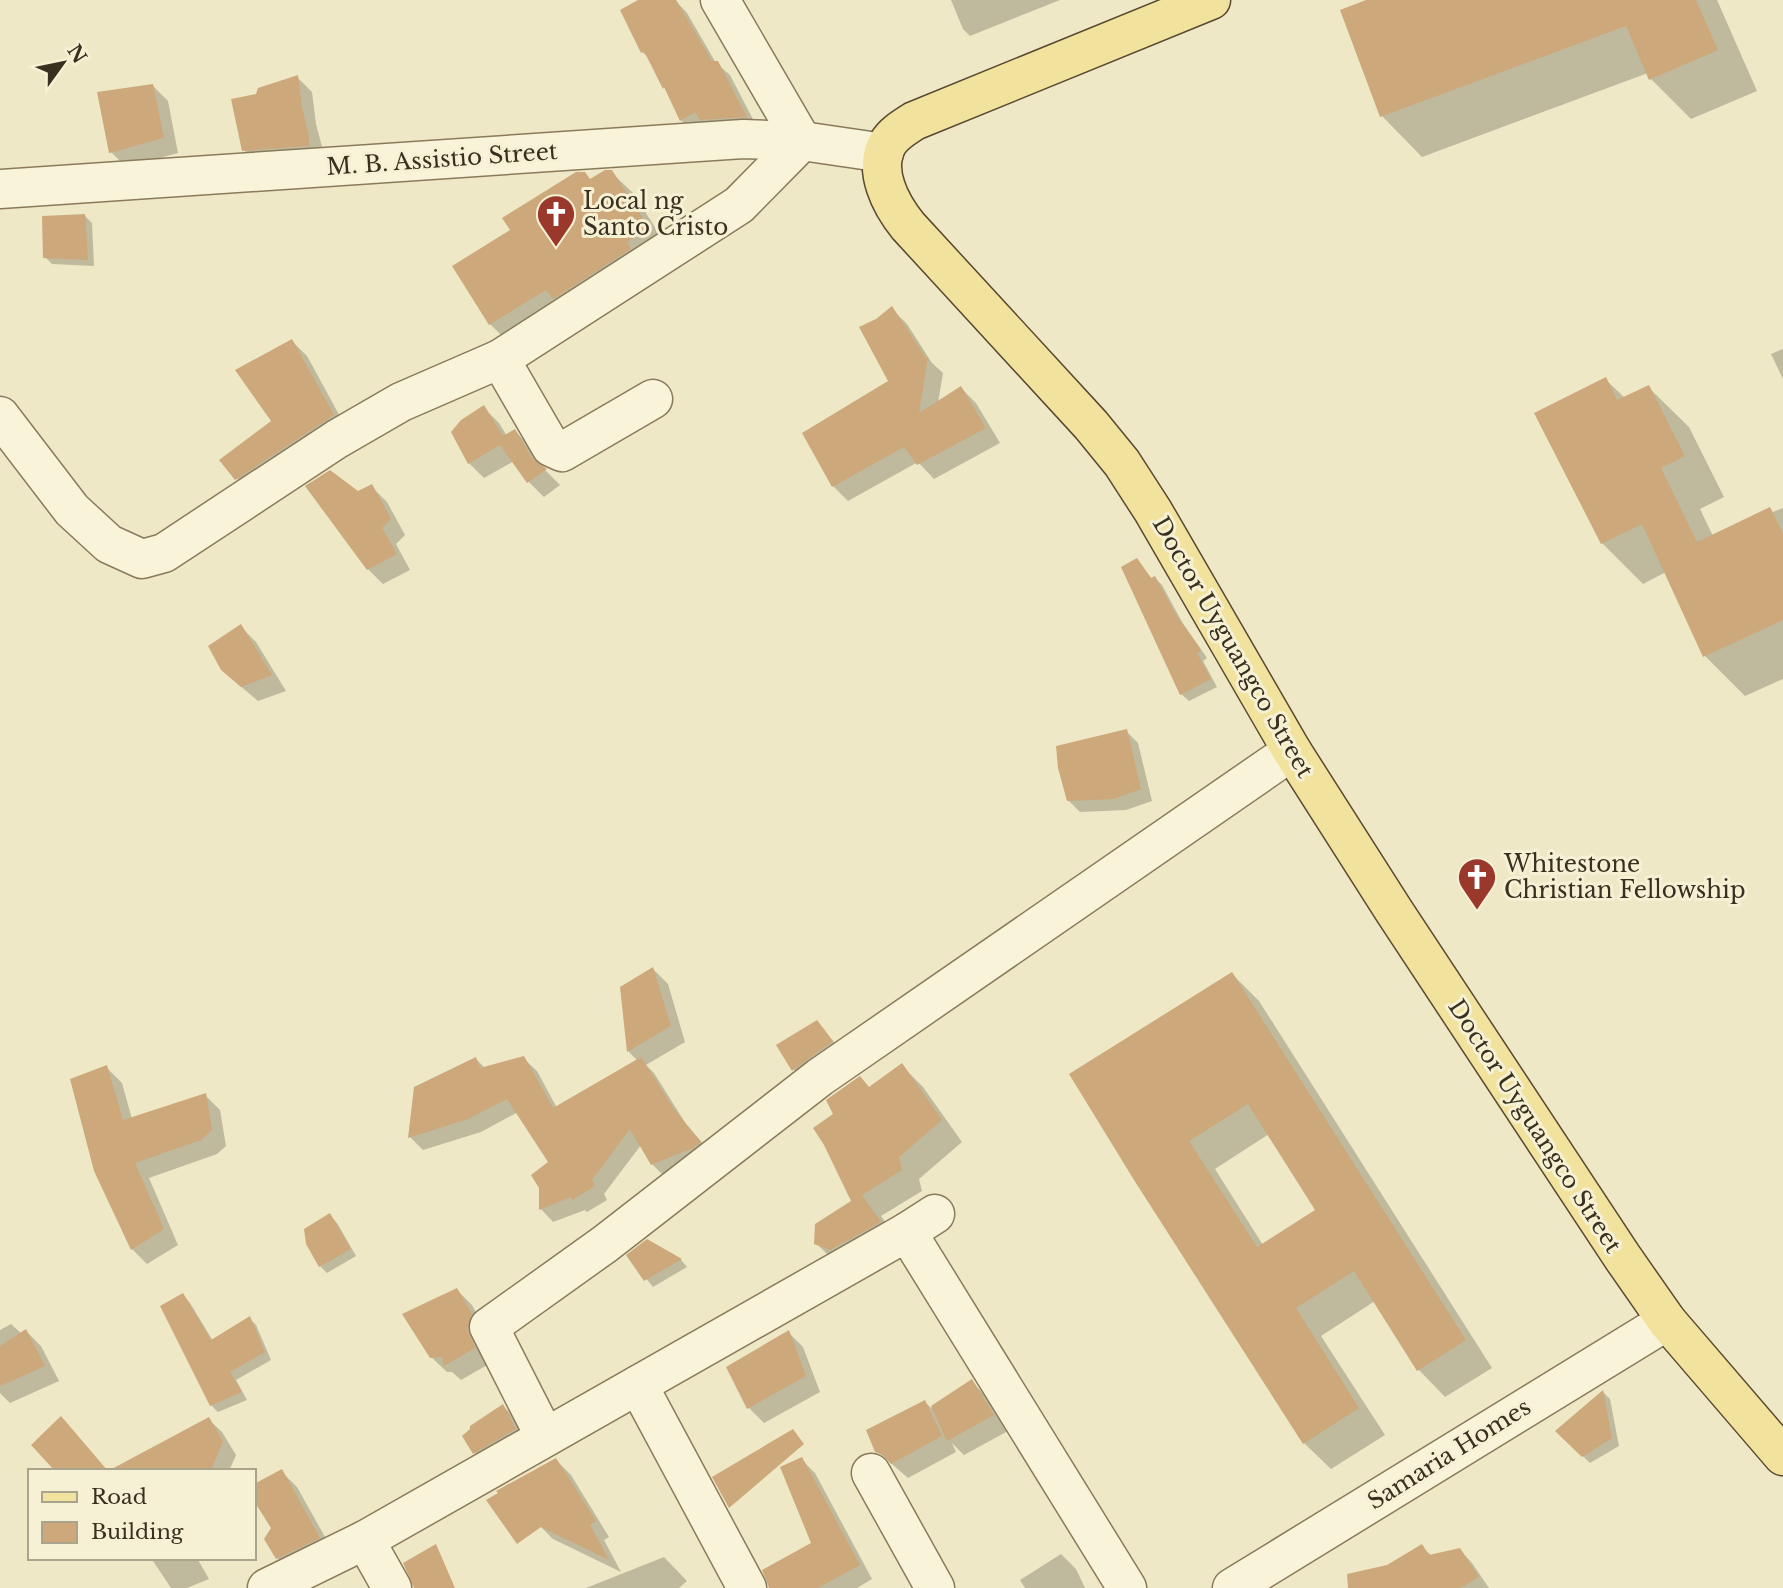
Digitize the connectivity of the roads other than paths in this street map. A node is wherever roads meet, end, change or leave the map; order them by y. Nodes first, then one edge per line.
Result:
1 (720, 0) edge
2 (1211, 0) edge
3 (802, 141) junction
4 (884, 153) junction
5 (0, 189) edge
6 (500, 359) junction
7 (653, 399) dead end
8 (0, 416) edge
9 (1292, 751) junction
10 (1667, 1321) junction
11 (638, 1385) junction
12 (545, 1437) junction
13 (1783, 1456) edge
14 (870, 1473) dead end
15 (365, 1540) junction
16 (267, 1588) edge
17 (392, 1588) edge
18 (747, 1588) edge
19 (935, 1588) edge
20 (1127, 1588) edge
21 (1232, 1588) edge

1 - 3 street
2 - 4 main road
3 - 4 street, M. B. Assistio Street
3 - 5 street, M. B. Assistio Street
3 - 6 street
4 - 9 main road, Doctor Uyguangco Street
6 - 7 street
6 - 8 street
9 - 10 main road, Doctor Uyguangco Street
9 - 12 street
10 - 13 main road, Doctor Uyguangco Street
10 - 21 street, Samaria Homes
11 - 12 street
11 - 18 street
11 - 20 street
12 - 15 street
14 - 19 street
15 - 16 street
15 - 17 street

